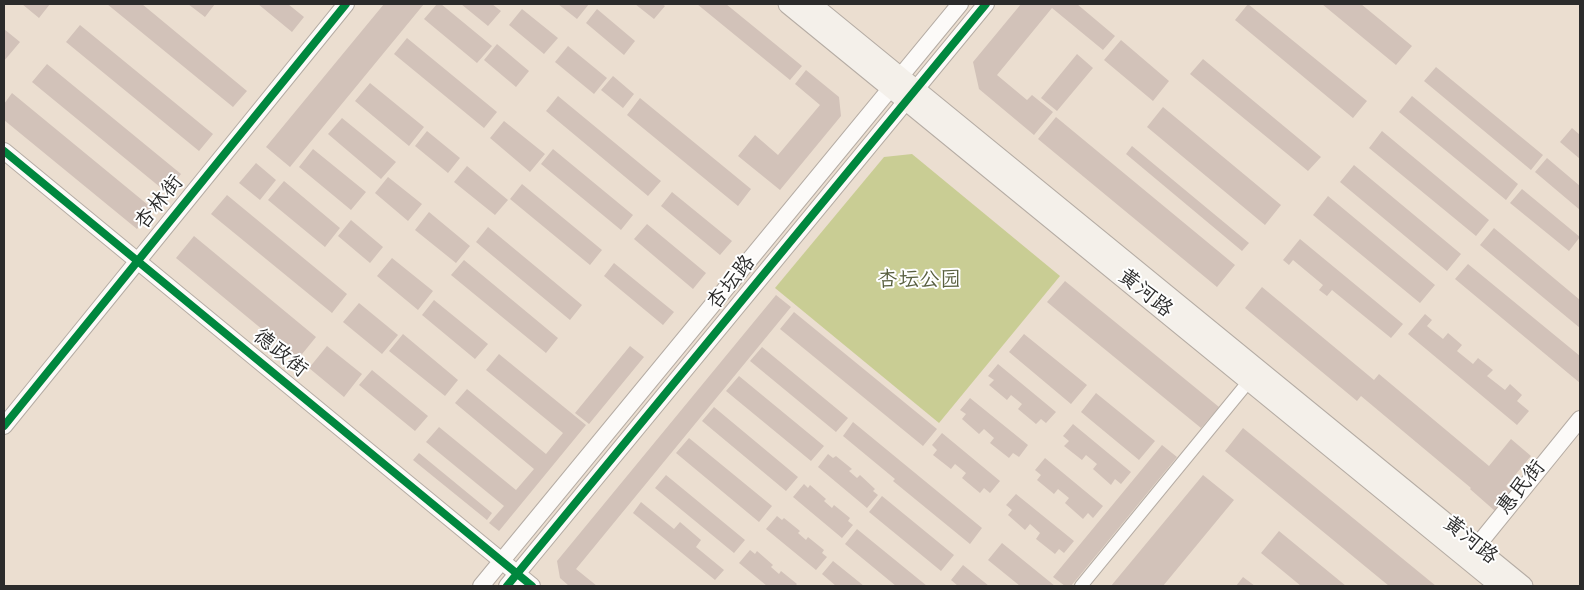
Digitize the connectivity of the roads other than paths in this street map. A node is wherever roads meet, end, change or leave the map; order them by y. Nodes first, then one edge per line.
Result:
1 (346, 4) edge
2 (788, 4) edge
3 (811, 4) edge
4 (960, 4) edge
5 (986, 4) edge
6 (895, 82) junction
7 (911, 95) junction
8 (4, 151) edge
9 (138, 261) junction
10 (1249, 381) junction
11 (1580, 419) edge
12 (4, 426) edge
13 (1471, 553) junction
14 (501, 561) junction
15 (512, 580) edge
16 (481, 586) edge
17 (532, 586) edge
18 (1081, 586) edge
19 (1500, 586) edge
20 (1523, 586) edge

1 - 9 street, 杏林街
2 - 6 main road, 黄河路
3 - 6 main road, 黄河路
4 - 6 street, 杏坛路
5 - 7 street, 杏坛路
6 - 7 main road, 黄河路
6 - 14 street, 杏坛路
7 - 10 main road, 黄河路
7 - 13 main road, 黄河路
7 - 15 street, 杏坛路
8 - 9 street, 德政街
9 - 12 street, 杏林街
9 - 14 street, 德政街
10 - 13 main road, 黄河路
10 - 18 street
11 - 13 street, 惠民街
13 - 19 main road, 黄河路
13 - 20 main road, 黄河路
14 - 15 street, 德政街
14 - 16 street, 杏坛路
15 - 17 street, 德政街

